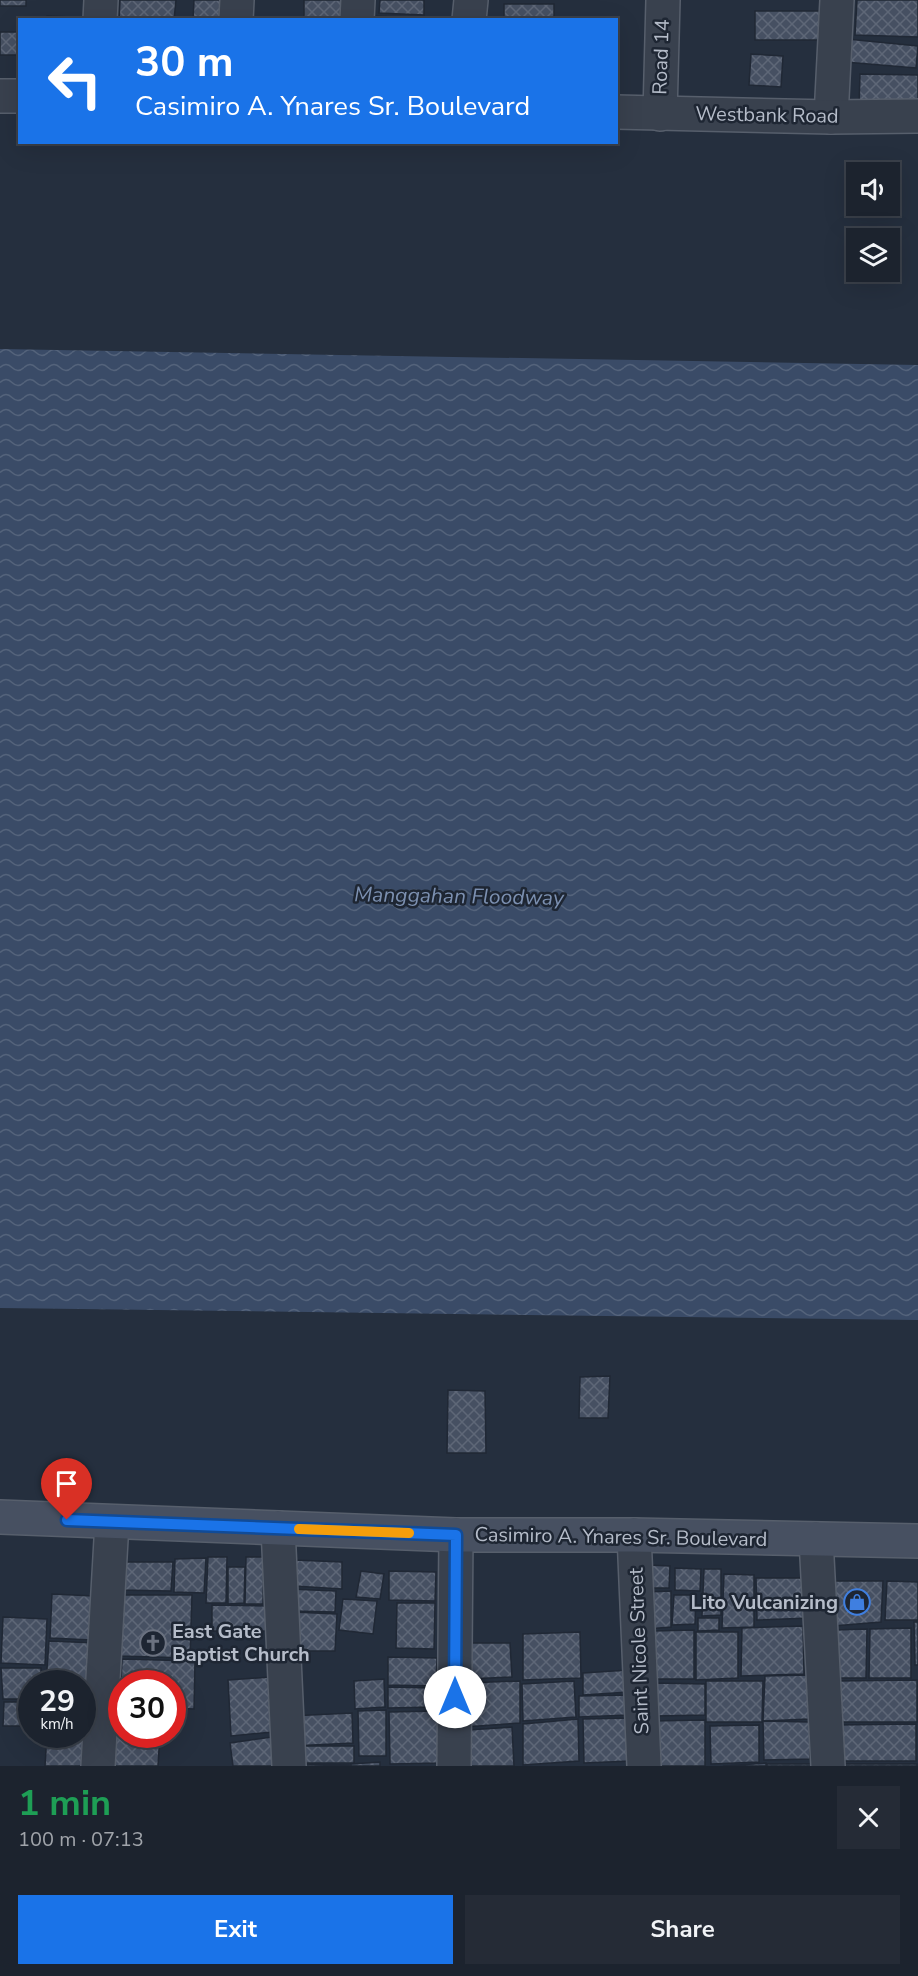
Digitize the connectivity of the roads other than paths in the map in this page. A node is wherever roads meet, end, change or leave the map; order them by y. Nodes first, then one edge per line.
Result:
1 (102, 0) edge
2 (237, 0) edge
3 (358, 0) edge
4 (471, 0) edge
5 (663, 0) edge
6 (837, 0) edge
7 (100, 18) edge
8 (236, 18) edge
9 (357, 18) edge
10 (469, 18) edge
11 (0, 96) edge
12 (18, 96) edge
13 (618, 112) edge
14 (660, 114) junction
15 (918, 116) edge
16 (831, 117) junction
17 (0, 1517) edge
18 (112, 1522) junction
19 (278, 1528) junction
20 (456, 1535) junction
21 (634, 1535) junction
22 (816, 1539) junction
23 (918, 1541) edge
24 (98, 1766) edge
25 (289, 1766) edge
26 (454, 1766) edge
27 (644, 1766) edge
28 (828, 1766) edge

1 - 7 street
2 - 8 street
3 - 9 street
4 - 10 street
5 - 14 street, Road 14
6 - 16 street
11 - 12 street
13 - 14 street, Westbank Road
14 - 16 street, Westbank Road
15 - 16 street, Westbank Road
17 - 18 main road, Casimiro A. Ynares Sr. Boulevard
18 - 19 main road, Casimiro A. Ynares Sr. Boulevard
18 - 24 street
19 - 20 main road, Casimiro A. Ynares Sr. Boulevard
19 - 25 street
20 - 21 main road, Casimiro A. Ynares Sr. Boulevard
20 - 26 street
21 - 22 main road, Casimiro A. Ynares Sr. Boulevard
21 - 27 street, Saint Nicole Street
22 - 23 main road, Casimiro A. Ynares Sr. Boulevard
22 - 28 street

